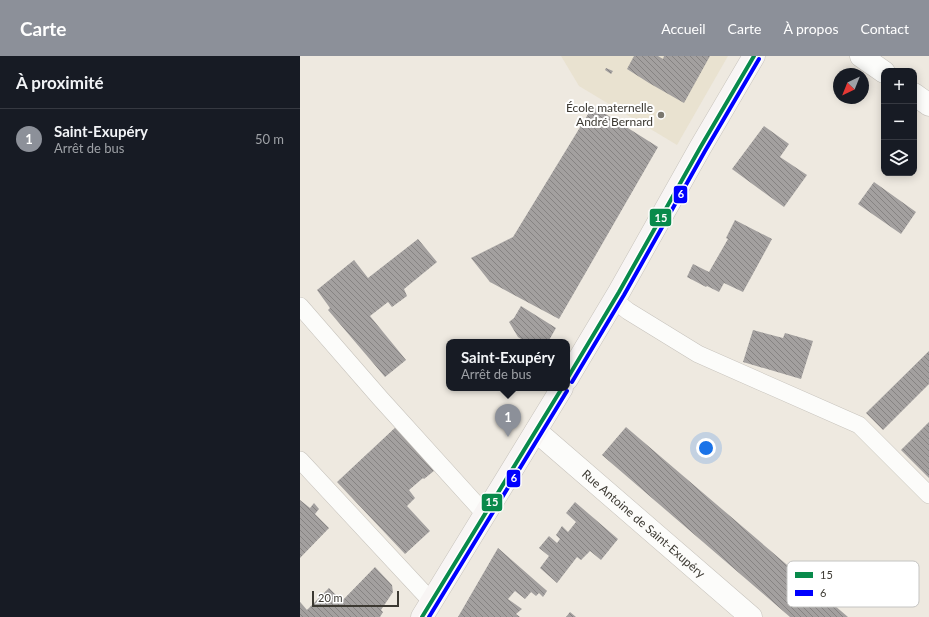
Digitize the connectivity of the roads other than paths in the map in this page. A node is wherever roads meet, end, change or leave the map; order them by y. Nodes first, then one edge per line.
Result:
1 (754, 56) edge
2 (861, 56) edge
3 (881, 70) edge
4 (917, 96) edge
5 (929, 105) edge
6 (614, 300) junction
7 (300, 306) edge
8 (570, 374) edge
9 (560, 391) edge
10 (536, 431) junction
11 (300, 460) edge
12 (929, 495) edge
13 (485, 514) junction
14 (427, 609) edge
15 (751, 617) edge

1 - 6 main road
2 - 3 street
4 - 5 street
6 - 8 main road
6 - 12 lane
7 - 13 lane
9 - 10 main road
10 - 13 main road
10 - 15 street, Rue Antoine de Saint-Exupéry
11 - 14 lane
13 - 14 main road

